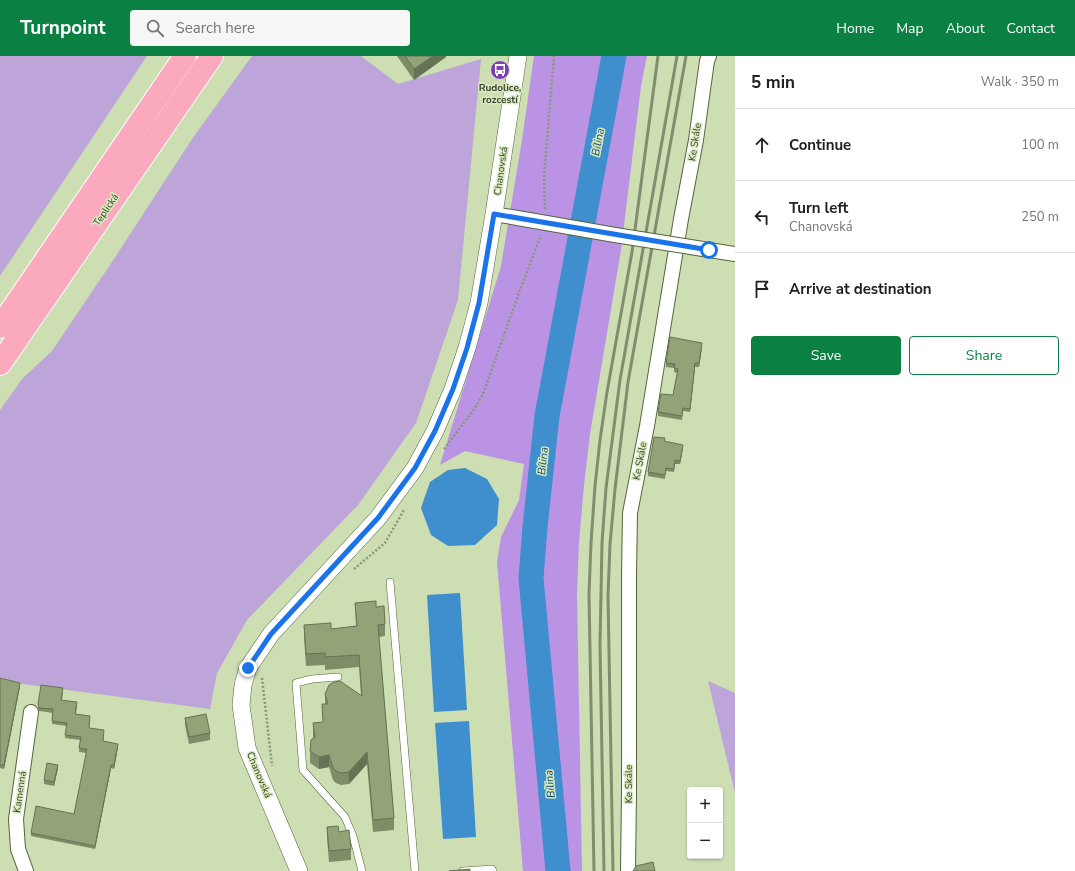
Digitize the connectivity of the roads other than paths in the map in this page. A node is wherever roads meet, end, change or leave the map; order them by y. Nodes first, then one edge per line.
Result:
1 (185, 56) edge
2 (212, 56) edge
3 (518, 56) edge
4 (709, 56) edge
5 (494, 214) junction
6 (735, 254) edge
7 (0, 328) edge
8 (0, 364) edge
9 (390, 582) dead end
10 (338, 677) dead end
11 (31, 712) dead end
12 (26, 871) edge
13 (299, 871) edge
14 (362, 871) edge
15 (415, 871) edge
16 (463, 871) edge
17 (492, 871) edge
18 (628, 871) edge

1 - 7 highway
2 - 8 highway, Teplická
3 - 5 street, Chanovská
4 - 18 street, Ke Skále
5 - 6 street, bridge
5 - 13 street, Chanovská
9 - 15 lane
10 - 14 lane
11 - 12 street, Kamenná
16 - 17 lane

